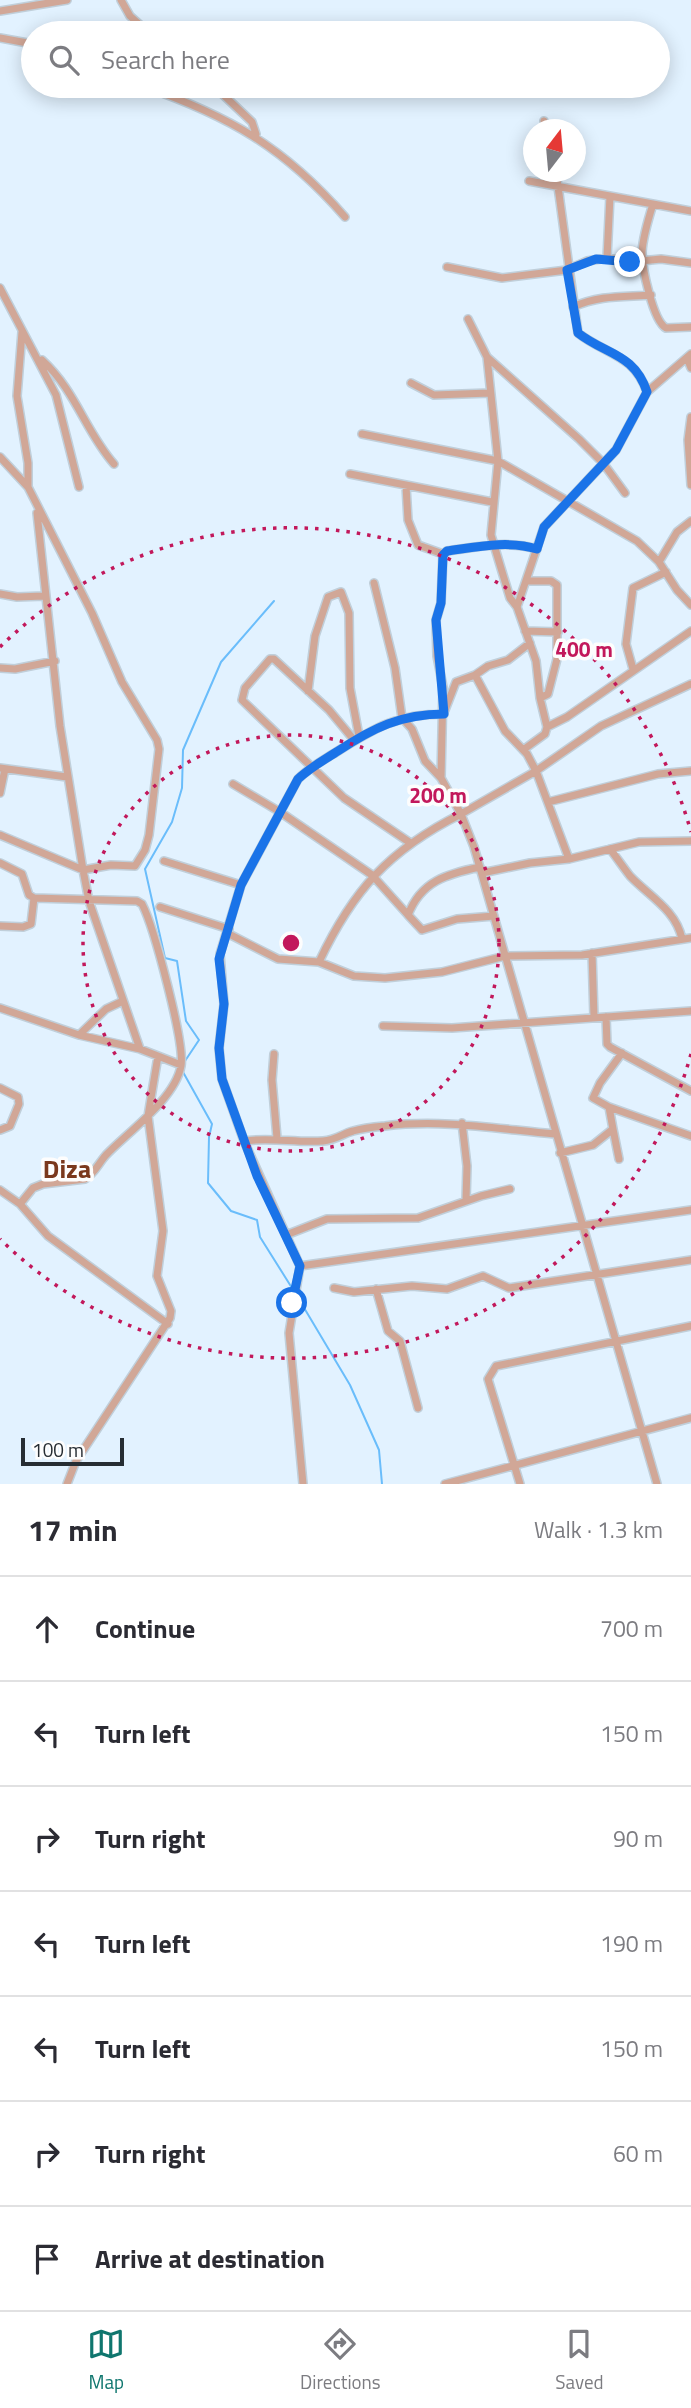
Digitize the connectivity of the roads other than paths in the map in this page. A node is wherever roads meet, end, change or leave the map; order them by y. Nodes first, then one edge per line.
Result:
1 (67, 0) edge
2 (121, 0) edge
3 (0, 11) edge
4 (136, 21) edge
5 (0, 38) edge
6 (21, 42) edge
7 (171, 98) edge
8 (226, 98) edge
9 (256, 135) junction
10 (533, 182) edge
11 (558, 182) edge
12 (559, 188) junction
13 (610, 196) junction
14 (653, 204) junction
15 (691, 211) edge
16 (345, 217) dead end
17 (607, 258) junction
18 (643, 263) junction
19 (691, 263) edge
20 (447, 267) dead end
21 (567, 270) junction
22 (0, 288) edge
23 (651, 295) junction
24 (573, 307) junction
25 (468, 319) dead end
26 (691, 327) edge
27 (23, 330) junction
28 (36, 356) junction
29 (689, 356) edge
30 (487, 357) junction
31 (691, 368) edge
32 (411, 383) dead end
33 (647, 392) junction
34 (489, 393) junction
35 (691, 417) edge
36 (690, 426) edge
37 (362, 434) dead end
38 (0, 457) edge
39 (498, 461) junction
40 (603, 463) junction
41 (114, 464) dead end
42 (350, 474) dead end
43 (691, 485) edge
44 (406, 486) junction
45 (28, 487) junction
46 (79, 487) dead end
47 (625, 493) dead end
48 (566, 501) junction
49 (492, 502) junction
50 (37, 509) junction
51 (691, 521) edge
52 (494, 545) junction
53 (537, 549) junction
54 (443, 555) junction
55 (659, 562) junction
56 (666, 572) junction
57 (527, 581) junction
58 (374, 583) dead end
59 (0, 594) edge
60 (44, 596) junction
61 (691, 604) edge
62 (517, 607) junction
63 (524, 631) junction
64 (691, 631) edge
65 (558, 632) junction
66 (530, 643) junction
67 (55, 661) junction
68 (0, 668) edge
69 (440, 668) junction
70 (633, 669) junction
71 (475, 676) junction
72 (456, 682) junction
73 (691, 684) edge
74 (308, 691) junction
75 (540, 698) junction
76 (444, 714) junction
77 (402, 718) junction
78 (547, 727) junction
79 (357, 738) junction
80 (523, 750) junction
81 (312, 765) junction
82 (2, 769) edge
83 (536, 771) junction
84 (691, 771) edge
85 (67, 777) junction
86 (441, 778) junction
87 (233, 784) dead end
88 (0, 793) edge
89 (548, 802) junction
90 (280, 812) junction
91 (461, 814) junction
92 (0, 835) edge
93 (691, 841) edge
94 (409, 842) junction
95 (610, 849) junction
96 (569, 859) junction
97 (164, 861) dead end
98 (0, 863) edge
99 (83, 870) junction
100 (481, 870) junction
101 (372, 875) junction
102 (241, 885) junction
103 (34, 898) junction
104 (89, 901) junction
105 (160, 907) dead end
106 (408, 915) junction
107 (494, 916) junction
108 (0, 926) edge
109 (228, 931) junction
110 (691, 938) edge
111 (682, 939) junction
112 (592, 953) junction
113 (505, 956) junction
114 (318, 962) junction
115 (123, 1001) junction
116 (0, 1008) edge
117 (691, 1011) edge
118 (594, 1017) junction
119 (606, 1017) junction
120 (524, 1023) junction
121 (383, 1026) dead end
122 (79, 1035) junction
123 (140, 1049) junction
124 (622, 1053) junction
125 (274, 1054) dead end
126 (158, 1056) junction
127 (181, 1065) junction
128 (0, 1088) edge
129 (691, 1091) edge
130 (609, 1107) junction
131 (148, 1116) junction
132 (461, 1123) junction
133 (613, 1129) junction
134 (0, 1130) edge
135 (555, 1135) junction
136 (691, 1136) edge
137 (277, 1138) junction
138 (244, 1141) junction
139 (561, 1153) junction
140 (619, 1159) dead end
141 (510, 1189) dead end
142 (0, 1190) edge
143 (466, 1200) junction
144 (20, 1204) junction
145 (691, 1210) edge
146 (581, 1225) junction
147 (285, 1236) junction
148 (691, 1260) edge
149 (300, 1266) junction
150 (596, 1274) junction
151 (334, 1289) dead end
152 (376, 1289) junction
153 (168, 1324) junction
154 (691, 1326) edge
155 (615, 1341) junction
156 (418, 1408) dead end
157 (691, 1418) edge
158 (641, 1432) junction
159 (514, 1464) junction
160 (66, 1484) edge
161 (303, 1484) edge
162 (445, 1484) edge
163 (520, 1484) edge
164 (657, 1484) edge

1 - 3 street
2 - 4 street
5 - 6 street
7 - 9 street
8 - 9 street
9 - 16 street
10 - 12 street
11 - 12 street
12 - 13 street
12 - 21 street
13 - 14 street
13 - 17 street
14 - 15 street
14 - 18 street
17 - 18 street
17 - 21 street
18 - 19 street
18 - 23 street
20 - 21 street
21 - 24 street
22 - 27 street
23 - 24 street
23 - 26 street
24 - 33 street
25 - 30 street
27 - 28 street
27 - 45 street
28 - 41 street
28 - 46 street
29 - 31 street
29 - 33 street
30 - 34 street
30 - 40 street
32 - 34 street
33 - 40 street
34 - 39 street
35 - 36 street
36 - 43 street
37 - 39 street
38 - 45 street
39 - 48 street
39 - 49 street
40 - 47 street
40 - 48 street
42 - 44 street
44 - 49 street
44 - 54 street
45 - 50 street
48 - 53 street
48 - 55 street
49 - 52 street
50 - 60 street
50 - 99 street
51 - 55 street
52 - 53 street
52 - 54 street
52 - 62 street
53 - 57 street
54 - 69 street
55 - 56 street
56 - 61 street
56 - 70 street
57 - 62 street
57 - 65 street
58 - 77 street
59 - 60 street
60 - 67 street
62 - 63 street
63 - 65 street
63 - 66 street
64 - 70 street
65 - 75 street
66 - 71 street
66 - 75 street
67 - 68 street
67 - 85 street
69 - 72 street
69 - 76 street
70 - 78 street
71 - 72 street
71 - 80 street
72 - 76 street
73 - 83 street
74 - 79 street
74 - 79 street
74 - 81 street
75 - 78 street
76 - 77 street
76 - 86 street
77 - 79 street
77 - 86 street
78 - 80 street
79 - 81 street
80 - 83 street
81 - 90 street
81 - 94 street
82 - 85 street
82 - 88 street
83 - 89 street
83 - 91 street
84 - 89 street
85 - 99 street
86 - 91 street
87 - 90 street
89 - 96 street
90 - 101 street
90 - 102 street
91 - 94 street
91 - 100 street
92 - 99 street
93 - 95 street
94 - 101 street
95 - 96 street
95 - 111 street
96 - 100 street
97 - 102 street
98 - 103 street
99 - 104 street
100 - 106 street
100 - 107 street
101 - 106 street
101 - 114 street
102 - 109 street
103 - 104 street
103 - 108 street
104 - 115 street
104 - 127 street
105 - 109 street
106 - 107 street
107 - 113 street
109 - 114 street
109 - 138 street
110 - 111 street
111 - 112 street
112 - 113 street
112 - 118 street
113 - 114 street
113 - 120 street
115 - 122 street
115 - 123 street
116 - 122 street
117 - 119 street
118 - 119 street
118 - 120 street
119 - 124 street
120 - 121 street
120 - 135 street
122 - 123 street
123 - 126 street
124 - 129 street
124 - 130 street
125 - 137 street
126 - 127 street
126 - 131 street
127 - 131 street
128 - 134 street
130 - 133 street
130 - 136 street
131 - 144 street
131 - 153 street
132 - 135 street
132 - 137 street
132 - 143 street
133 - 139 street
133 - 140 street
135 - 139 street
137 - 138 street
138 - 147 street
139 - 146 street
141 - 143 street
142 - 144 street
143 - 147 street
144 - 153 street
145 - 146 street
146 - 149 street
146 - 150 street
147 - 149 street
148 - 150 street
149 - 161 street
150 - 152 street
150 - 155 street
151 - 152 street
152 - 156 street
153 - 160 street
154 - 155 street
155 - 158 street
155 - 159 street
157 - 158 street
158 - 159 street
158 - 164 street
159 - 162 street
159 - 163 street

